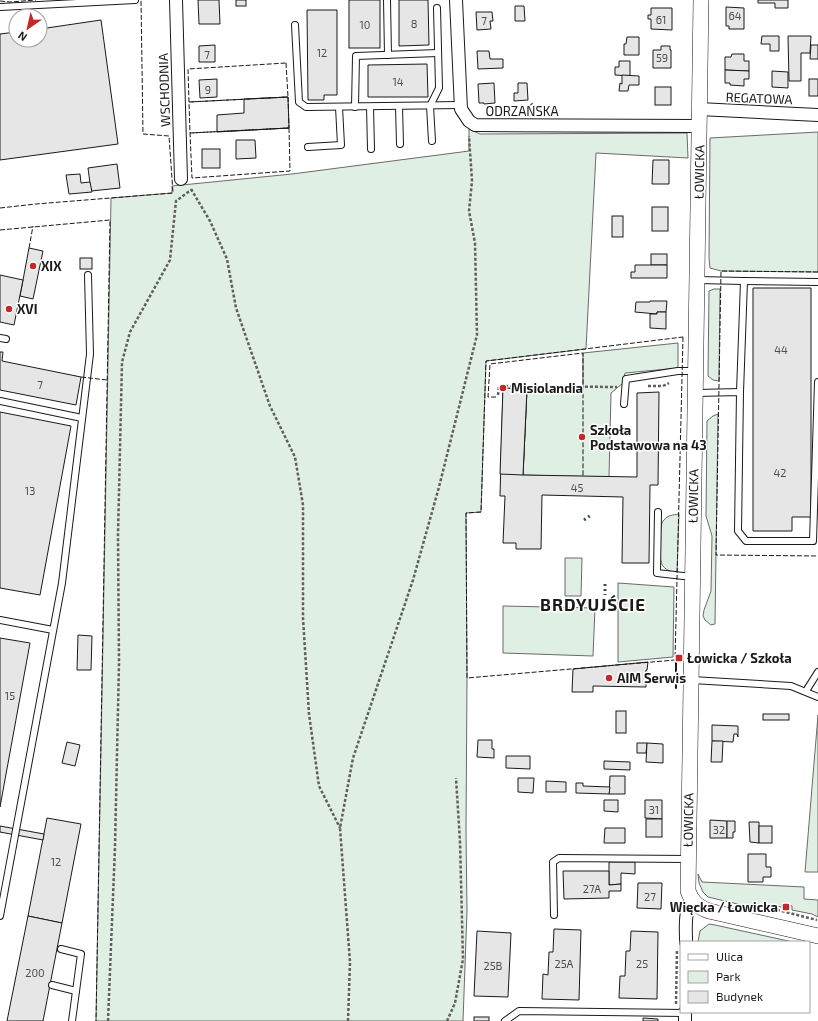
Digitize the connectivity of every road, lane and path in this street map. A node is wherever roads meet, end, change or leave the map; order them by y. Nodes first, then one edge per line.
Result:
1 (135, 0) edge
2 (176, 0) edge
3 (387, 0) edge
4 (456, 0) edge
5 (701, 0) edge
6 (0, 7) edge
7 (437, 8) dead end
8 (295, 25) dead end
9 (438, 54) junction
10 (388, 55) junction
11 (399, 106) junction
12 (430, 106) junction
13 (461, 106) junction
14 (339, 107) junction
15 (356, 107) junction
16 (370, 107) junction
17 (699, 109) junction
18 (818, 115) edge
19 (469, 121) junction
20 (699, 126) junction
21 (432, 140) dead end
22 (400, 144) dead end
23 (308, 147) dead end
24 (371, 149) dead end
25 (186, 182) joint
26 (191, 190) junction
27 (88, 275) dead end
28 (697, 280) junction
29 (744, 281) junction
30 (818, 282) edge
31 (696, 371) junction
32 (674, 380) dead end
33 (818, 382) edge
34 (641, 386) dead end
35 (619, 387) dead end
36 (740, 392) junction
37 (696, 393) junction
38 (498, 395) dead end
39 (0, 402) edge
40 (624, 404) dead end
41 (82, 418) junction
42 (658, 512) dead end
43 (692, 577) junction
44 (0, 620) edge
45 (53, 630) junction
46 (818, 672) edge
47 (690, 680) junction
48 (806, 691) junction
49 (818, 697) edge
50 (456, 778) dead end
51 (340, 828) junction
52 (688, 859) junction
53 (0, 876) edge
54 (7, 877) junction
55 (692, 900) junction
56 (554, 915) dead end
57 (0, 916) edge
58 (818, 936) edge
59 (686, 939) edge
60 (61, 949) dead end
61 (680, 983) edge
62 (52, 985) dead end
63 (76, 991) junction
64 (682, 1015) edge
65 (72, 1021) edge
66 (108, 1021) edge
67 (348, 1021) edge
68 (447, 1021) edge
69 (505, 1021) edge

1 - 6 lane
2 - 25 street, WSCHODNIA
3 - 10 lane
4 - 13 street, ODRZAŃSKA
5 - 17 street, ŁOWICKA
7 - 9 lane
8 - 14 lane
9 - 10 lane
9 - 12 lane
10 - 15 lane
11 - 12 lane
11 - 16 lane
11 - 22 lane
12 - 13 lane
12 - 21 lane
13 - 19 street, ODRZAŃSKA
14 - 15 lane
14 - 23 lane
15 - 16 lane
16 - 24 lane
17 - 18 street, REGATOWA
17 - 20 street, ŁOWICKA
19 - 20 street, ODRZAŃSKA
19 - 51 path
20 - 28 street, ŁOWICKA
25 - 26 path
26 - 51 path
26 - 66 path
27 - 41 lane
28 - 29 lane
28 - 31 street, ŁOWICKA
29 - 30 lane
29 - 36 lane
31 - 37 street, ŁOWICKA
31 - 40 lane
32 - 34 path
33 - 36 lane
35 - 38 path
36 - 37 lane
37 - 43 street, ŁOWICKA
39 - 41 lane
41 - 45 lane
42 - 43 lane
43 - 47 street, ŁOWICKA
44 - 45 lane
45 - 54 lane
46 - 48 lane
47 - 48 lane
47 - 52 street, ŁOWICKA
48 - 49 lane
50 - 68 path
51 - 67 path
52 - 55 street, ŁOWICKA
52 - 56 lane
53 - 54 lane
54 - 57 lane
55 - 58 street
55 - 59 street, ŁOWICKA
59 - 61 path
60 - 63 lane
62 - 63 lane
63 - 65 lane
64 - 69 lane

